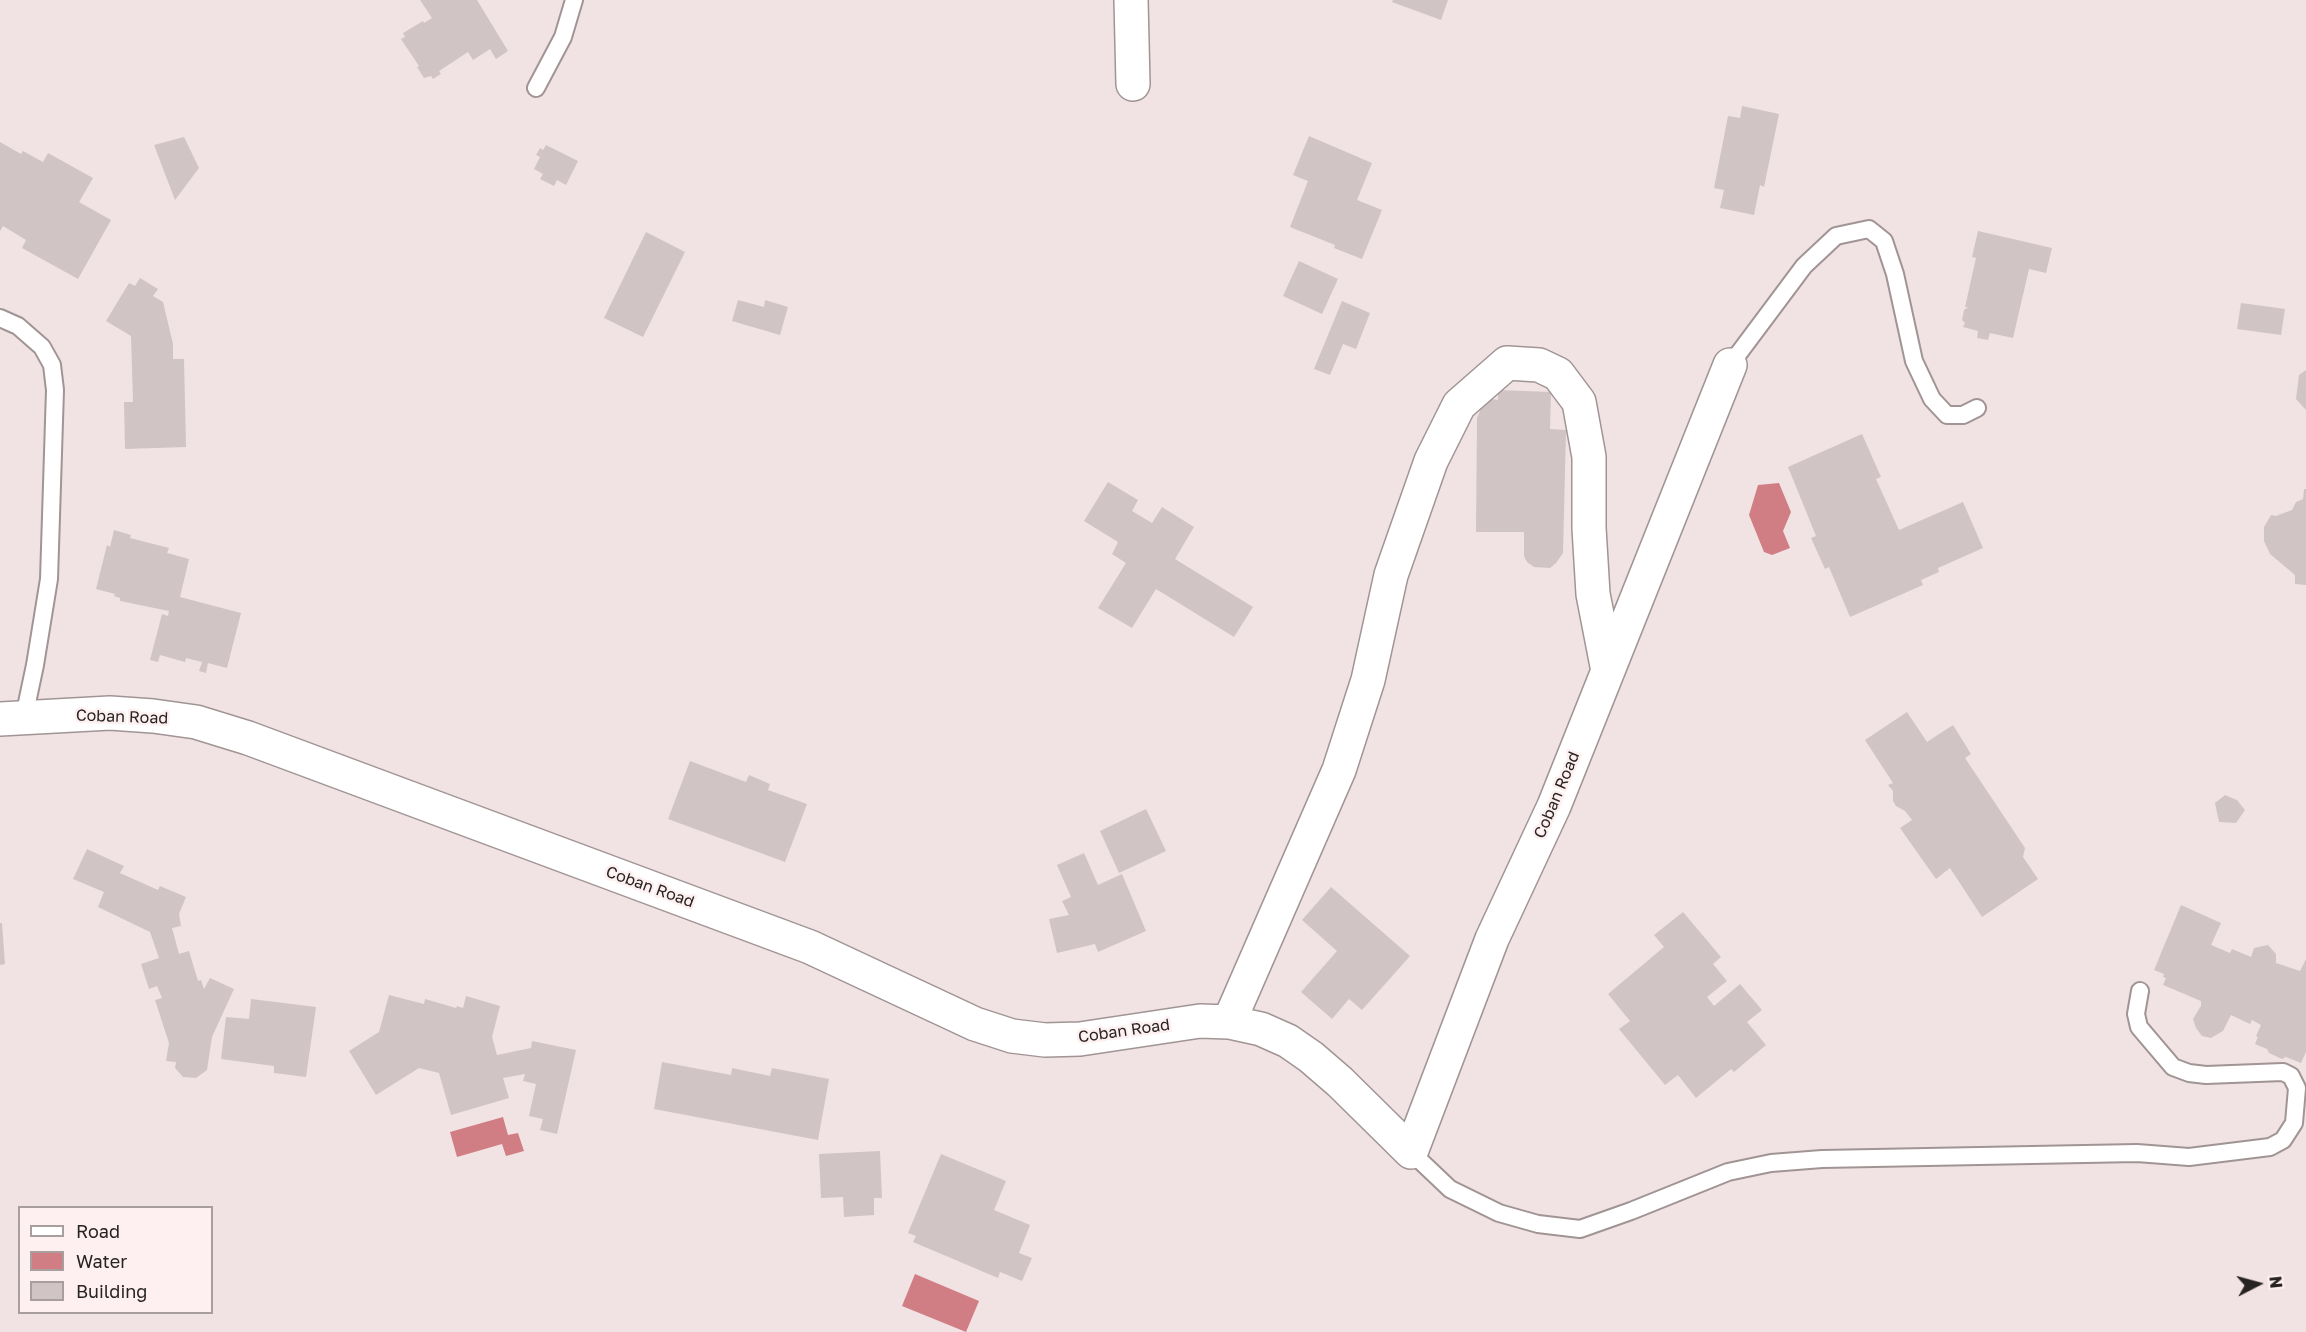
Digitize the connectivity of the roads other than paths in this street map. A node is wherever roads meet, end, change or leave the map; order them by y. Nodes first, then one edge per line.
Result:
1 (574, 0) edge
2 (1131, 0) edge
3 (1133, 84) dead end
4 (536, 88) dead end
5 (0, 318) edge
6 (1730, 365) joint
7 (1977, 408) dead end
8 (1608, 671) junction
9 (12, 718) edge
10 (2140, 992) dead end
11 (1229, 1022) junction
12 (1411, 1152) junction

1 - 4 lane
2 - 3 street
5 - 9 lane
6 - 7 lane
6 - 8 street, Coban Road
8 - 11 street
8 - 12 street, Coban Road
9 - 11 street, Coban Road
10 - 12 lane
11 - 12 street, Coban Road

